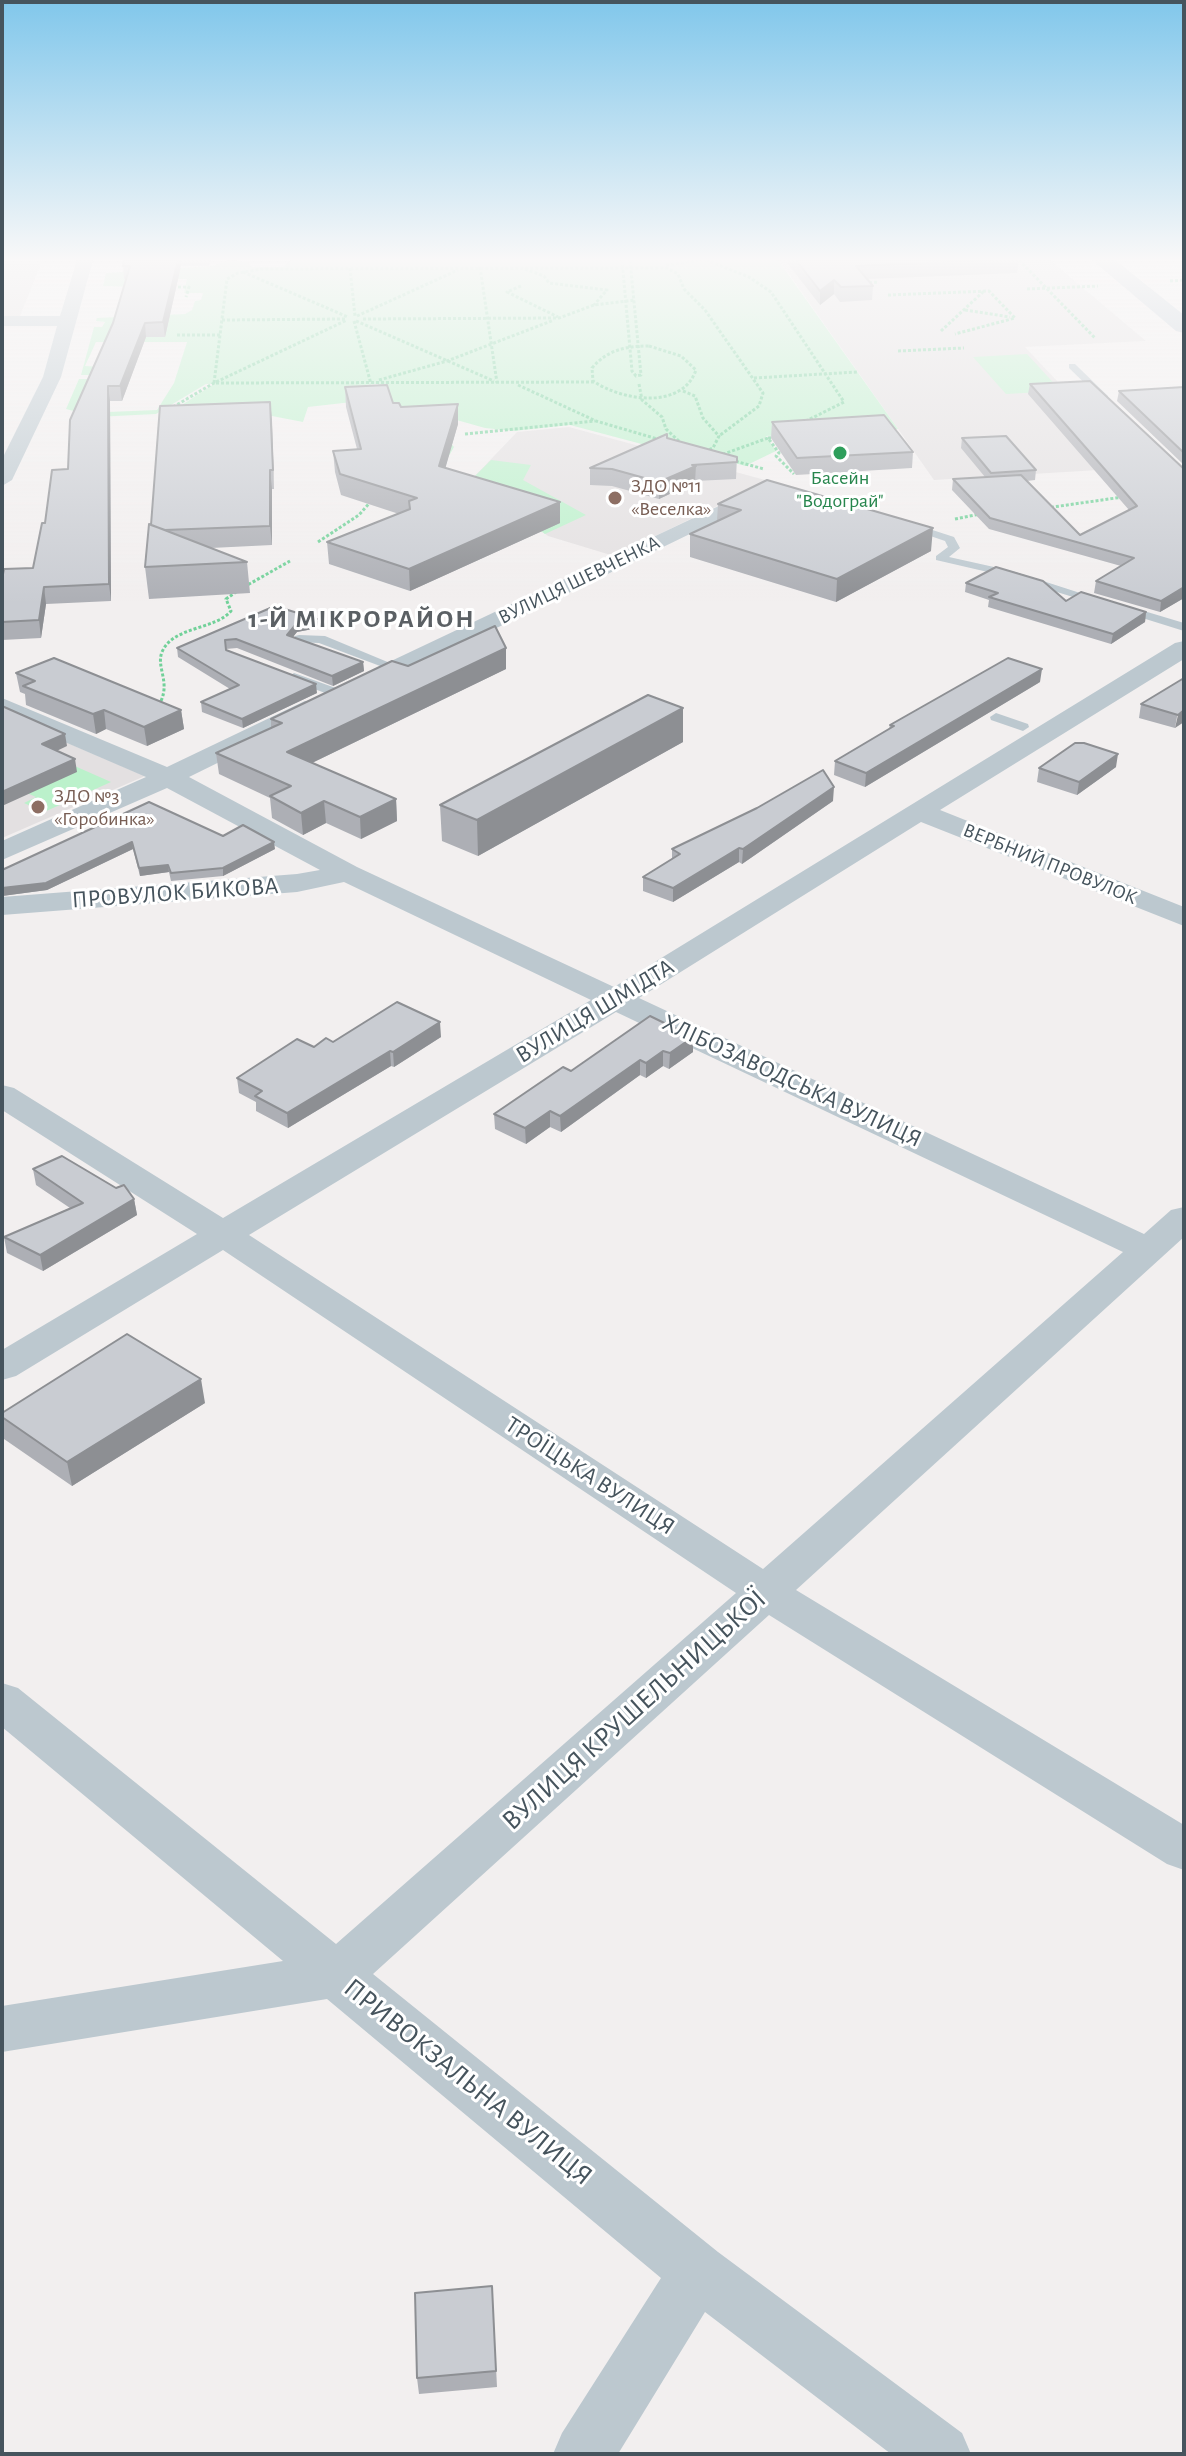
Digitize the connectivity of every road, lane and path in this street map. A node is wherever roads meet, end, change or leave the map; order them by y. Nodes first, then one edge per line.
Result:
1 (824, 374) edge
2 (53, 375) edge
3 (215, 375) edge
4 (231, 375) edge
5 (368, 375) edge
6 (399, 375) edge
7 (478, 375) edge
8 (496, 375) edge
9 (593, 375) edge
10 (695, 375) edge
11 (751, 375) edge
12 (813, 375) edge
13 (1081, 375) edge
14 (753, 378) junction
15 (594, 382) junction
16 (214, 383) junction
17 (370, 383) junction
18 (497, 383) junction
19 (514, 383) junction
20 (639, 384) dead end
21 (682, 391) junction
22 (373, 392) edge
23 (640, 398) junction
24 (1116, 408) edge
25 (162, 414) edge
26 (596, 421) junction
27 (818, 423) edge
28 (465, 434) dead end
29 (719, 436) junction
30 (776, 437) edge
31 (768, 438) junction
32 (694, 449) edge
33 (9, 450) edge
34 (704, 452) junction
35 (717, 456) junction
36 (780, 478) junction
37 (2, 480) edge
38 (375, 494) edge
39 (1136, 496) edge
40 (1041, 508) edge
41 (983, 514) edge
42 (900, 523) edge
43 (942, 535) junction
44 (318, 542) dead end
45 (290, 561) dead end
46 (1184, 627) edge
47 (299, 639) edge
48 (1184, 648) edge
49 (396, 668) junction
50 (286, 674) edge
51 (340, 694) junction
52 (161, 701) edge
53 (2, 706) edge
54 (996, 717) dead end
55 (1023, 727) dead end
56 (168, 777) junction
57 (917, 811) junction
58 (2, 851) edge
59 (347, 873) junction
60 (2, 906) edge
61 (1184, 917) edge
62 (617, 998) junction
63 (2, 1095) edge
64 (1184, 1218) edge
65 (223, 1234) junction
66 (1148, 1250) junction
67 (2, 1367) edge
68 (766, 1592) junction
69 (2, 1701) edge
70 (1184, 1850) edge
71 (337, 1975) junction
72 (2, 2029) edge
73 (698, 2272) junction
74 (583, 2454) edge
75 (941, 2454) edge

1 - 27 path
2 - 33 street
3 - 16 path
4 - 16 path
5 - 17 path
6 - 17 path
7 - 18 path
8 - 18 path
9 - 15 path
10 - 21 path
11 - 14 path
12 - 14 path
13 - 24 lane
14 - 29 path
15 - 19 path
15 - 23 path
16 - 17 path
16 - 25 path
17 - 18 path
17 - 22 path
18 - 19 path
19 - 26 path
20 - 23 path
21 - 23 path
21 - 29 path
23 - 26 path
26 - 28 path
29 - 34 path
30 - 31 path
31 - 35 path
31 - 36 path
32 - 34 path
33 - 37 street
34 - 35 path
35 - 36 path
36 - 49 street, ВУЛИЦЯ ШЕВЧЕНКА
38 - 44 path
39 - 40 path
41 - 43 path
42 - 43 lane
43 - 46 lane
45 - 52 path
47 - 49 lane
48 - 57 street, ВУЛИЦЯ ШМІДТА
49 - 51 street, ВУЛИЦЯ ШЕВЧЕНКА
50 - 51 lane
51 - 56 street, ВУЛИЦЯ ШЕВЧЕНКА
53 - 56 street
54 - 55 lane
56 - 58 street, ВУЛИЦЯ ШЕВЧЕНКА
56 - 59 street
57 - 61 street, ВЕРБНИЙ ПРОВУЛОК
57 - 62 street, ВУЛИЦЯ ШМІДТА
59 - 60 street, ПРОВУЛОК БИКОВА
59 - 62 street, ХЛІБОЗАВОДСЬКА ВУЛИЦЯ
62 - 65 street, ВУЛИЦЯ ШМІДТА
62 - 66 street, ХЛІБОЗАВОДСЬКА ВУЛИЦЯ
63 - 65 street, ТРОЇЦЬКА ВУЛИЦЯ
64 - 66 street, ВУЛИЦЯ КРУШЕЛЬНИЦЬКОЇ
65 - 67 street, ВУЛИЦЯ ШМІДТА
65 - 68 street, ТРОЇЦЬКА ВУЛИЦЯ
66 - 68 street, ВУЛИЦЯ КРУШЕЛЬНИЦЬКОЇ
68 - 70 street, ТРОЇЦЬКА ВУЛИЦЯ
68 - 71 street, ВУЛИЦЯ КРУШЕЛЬНИЦЬКОЇ
69 - 71 street, ПРИВОКЗАЛЬНА ВУЛИЦЯ
71 - 72 street
71 - 73 street, ПРИВОКЗАЛЬНА ВУЛИЦЯ
73 - 74 street
73 - 75 street, ПРИВОКЗАЛЬНА ВУЛИЦЯ

